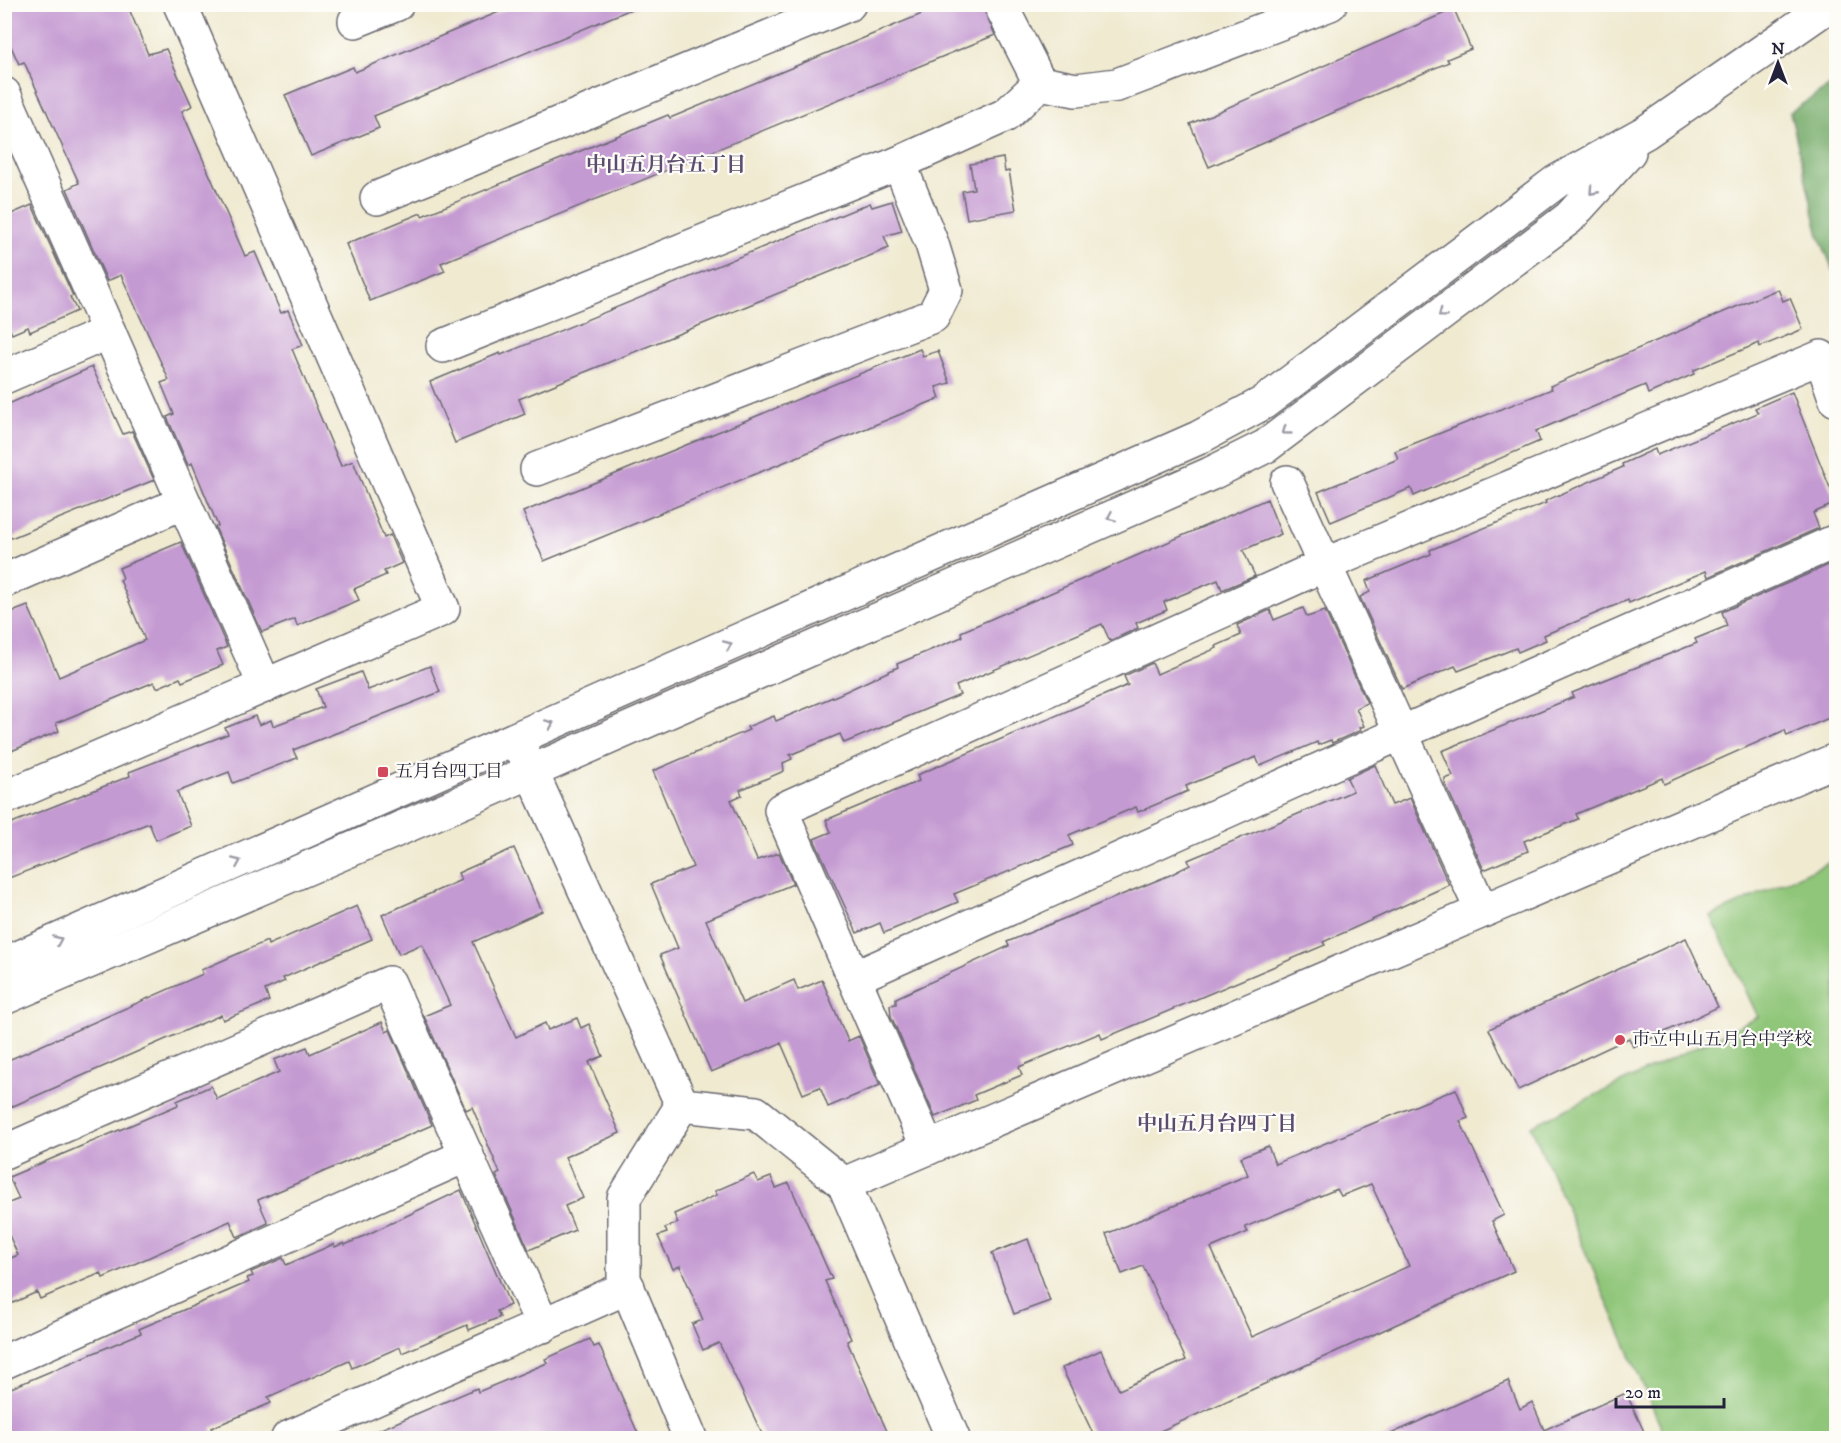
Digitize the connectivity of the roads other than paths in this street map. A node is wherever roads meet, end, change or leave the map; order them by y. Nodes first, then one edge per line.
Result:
1 (180, 4) edge
2 (397, 4) edge
3 (849, 4) edge
4 (1000, 4) edge
5 (1330, 4) edge
6 (1831, 4) edge
7 (355, 21) dead end
8 (1040, 83) junction
9 (4, 94) edge
10 (1646, 132) junction
11 (899, 163) junction
12 (377, 198) dead end
13 (109, 332) junction
14 (443, 346) dead end
15 (4, 376) edge
16 (1836, 400) edge
17 (537, 469) dead end
18 (1287, 482) dead end
19 (182, 503) junction
20 (1836, 541) edge
21 (1324, 565) junction
22 (4, 581) edge
23 (265, 686) junction
24 (1401, 733) junction
25 (516, 738) junction
26 (1836, 760) edge
27 (531, 770) junction
28 (4, 798) edge
29 (1482, 911) junction
30 (4, 964) edge
31 (854, 978) junction
32 (4, 998) edge
33 (682, 1105) junction
34 (928, 1148) junction
35 (4, 1152) edge
36 (468, 1155) junction
37 (844, 1184) junction
38 (628, 1287) junction
39 (543, 1326) junction
40 (4, 1362) edge
41 (288, 1438) edge
42 (690, 1438) edge
43 (953, 1438) edge

1 - 23 street
2 - 7 street
3 - 12 street
4 - 8 street
5 - 8 street
6 - 10 street
8 - 11 street
9 - 13 street
25 -> 10 street
10 -> 27 street
11 - 14 street
11 - 17 street
13 - 15 street
13 - 19 street
16 - 21 street
18 - 21 street
19 - 22 street
19 - 23 street
20 - 24 street
21 - 24 street
21 - 31 street
23 - 28 street
24 - 29 street
24 - 31 street
25 - 27 street
30 -> 25 street
26 - 29 street
27 - 32 street
27 - 33 street
29 - 34 street
31 - 34 street
33 - 37 street
33 - 38 street
34 - 37 street
35 - 36 street
36 - 39 street
36 - 40 street
37 - 43 street
38 - 39 street
38 - 42 street
39 - 41 street

